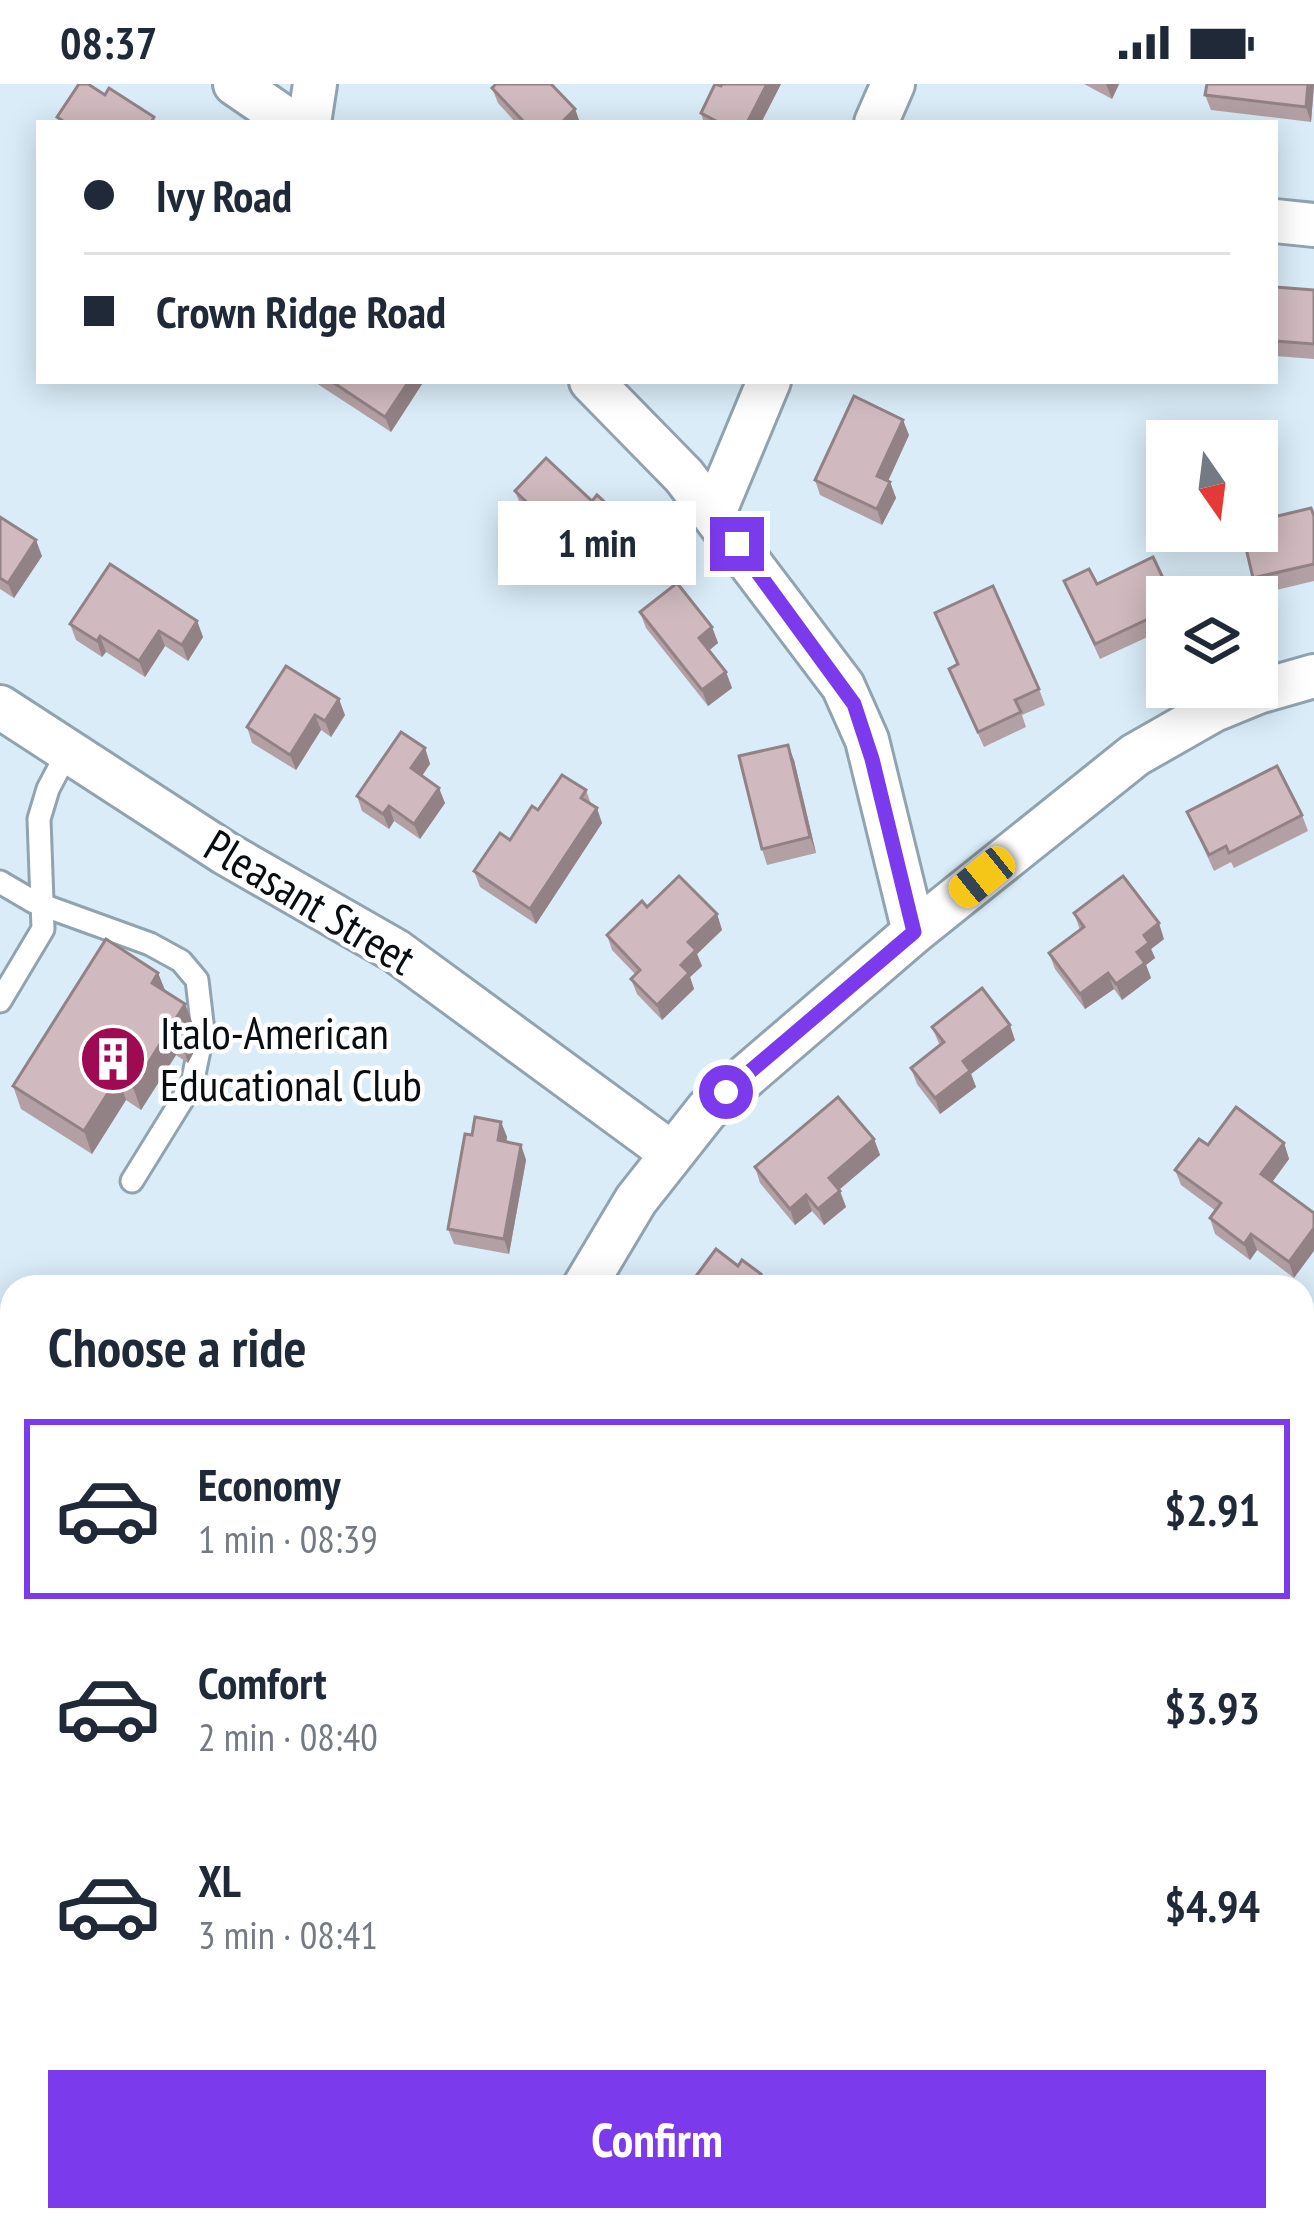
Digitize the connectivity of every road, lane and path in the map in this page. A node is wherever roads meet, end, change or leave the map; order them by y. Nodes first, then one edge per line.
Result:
1 (236, 84) edge
2 (315, 84) edge
3 (893, 84) edge
4 (288, 120) edge
5 (309, 120) edge
6 (877, 120) edge
7 (1278, 221) edge
8 (1314, 225) edge
9 (594, 384) edge
10 (768, 384) edge
11 (714, 514) junction
12 (1314, 676) edge
13 (0, 707) edge
14 (68, 751) junction
15 (0, 882) edge
16 (45, 906) junction
17 (914, 932) junction
18 (0, 1000) edge
19 (670, 1152) junction
20 (132, 1181) dead end
21 (590, 1275) edge

1 - 4 street
2 - 5 street
3 - 6 street
7 - 8 street
9 - 11 street
10 - 11 street
11 - 17 street
12 - 17 street
13 - 14 street, Pleasant Street
14 - 16 lane
14 - 19 street, Pleasant Street
15 - 16 lane
16 - 18 lane
16 - 20 lane
17 - 19 street
19 - 21 street

